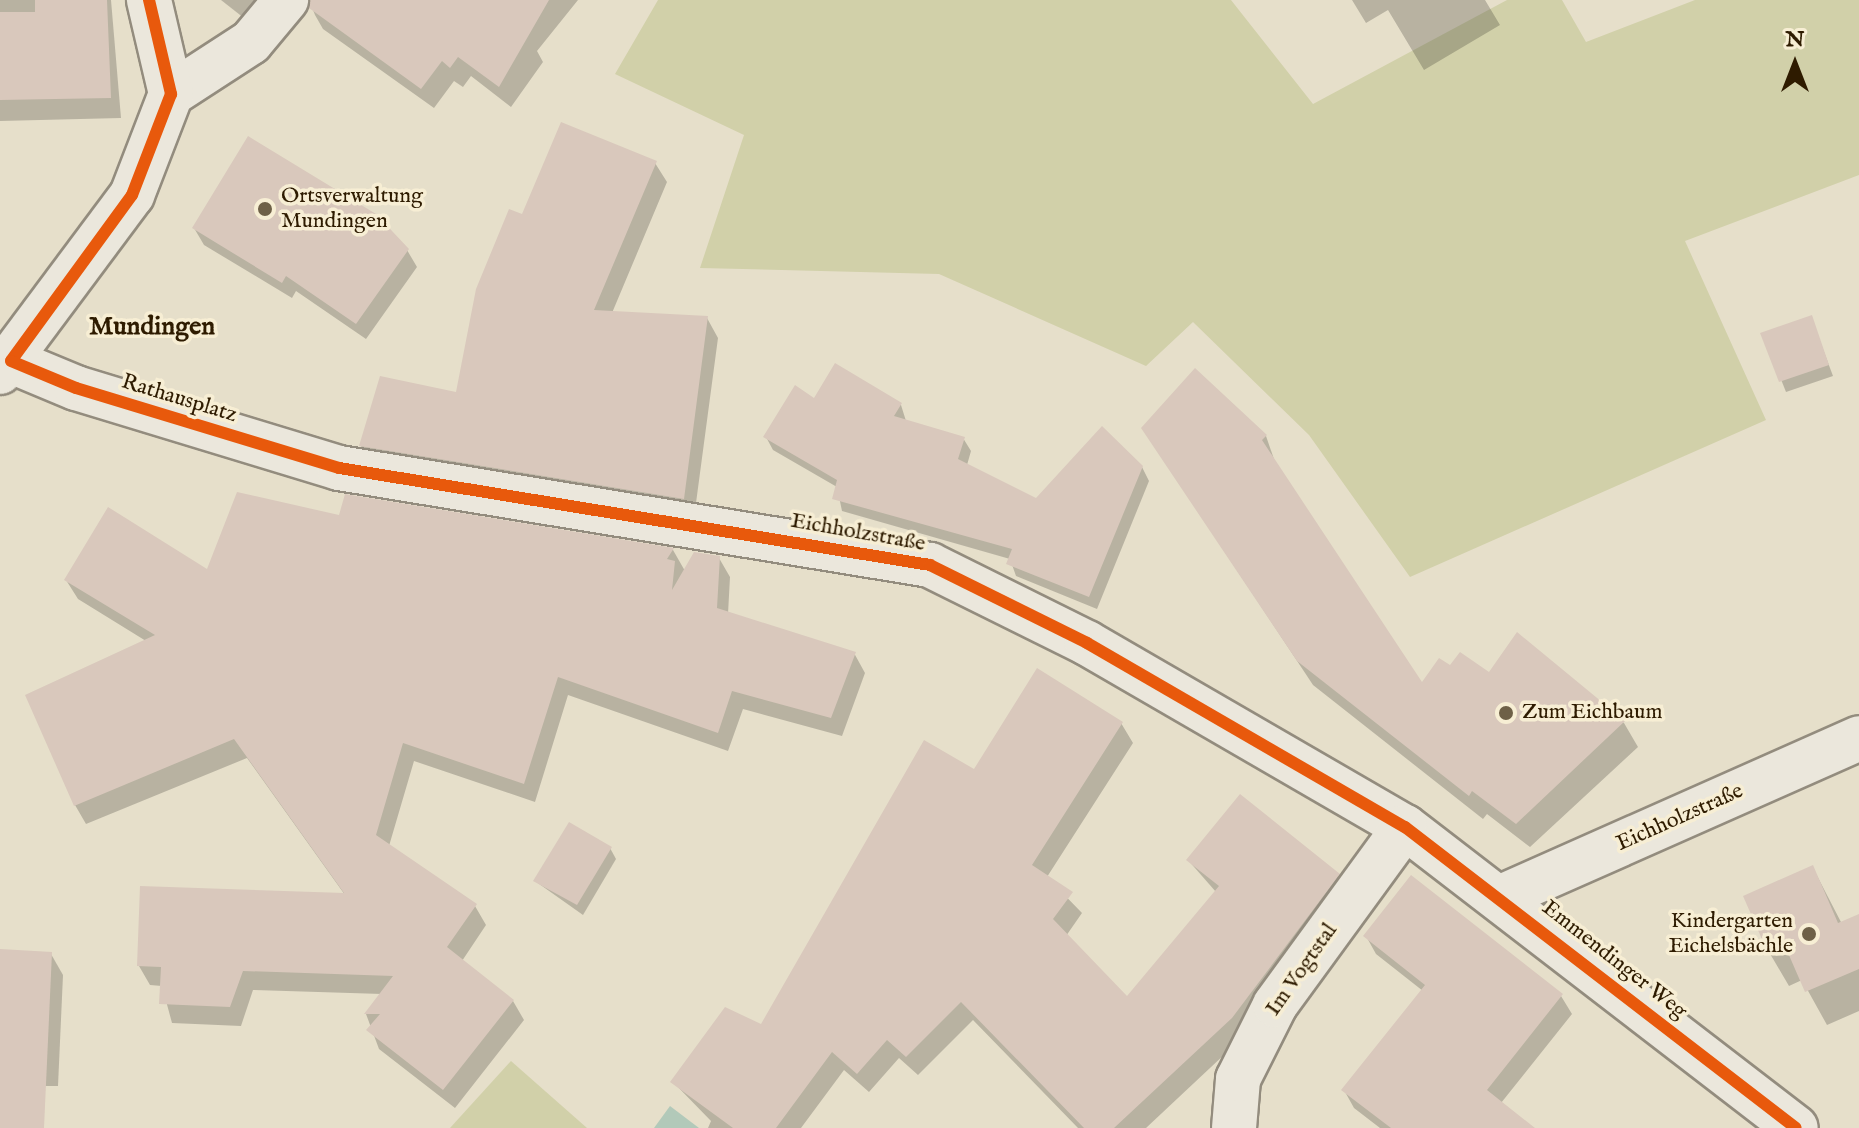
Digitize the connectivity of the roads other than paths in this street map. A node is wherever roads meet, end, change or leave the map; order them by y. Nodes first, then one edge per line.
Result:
1 (149, 0) edge
2 (286, 0) edge
3 (171, 94) junction
4 (6, 367) edge
5 (339, 468) joint
6 (1859, 738) edge
7 (1405, 827) junction
8 (1501, 897) junction
9 (1234, 1128) edge
10 (1796, 1128) edge

1 - 3 street
2 - 3 street
3 - 4 street, Rathausplatz
4 - 5 street, Rathausplatz
5 - 7 street, Eichholzstraße
6 - 8 street, Eichholzstraße
7 - 8 street, Emmendinger Weg
7 - 9 street, Im Vogtstal
8 - 10 street, Emmendinger Weg

